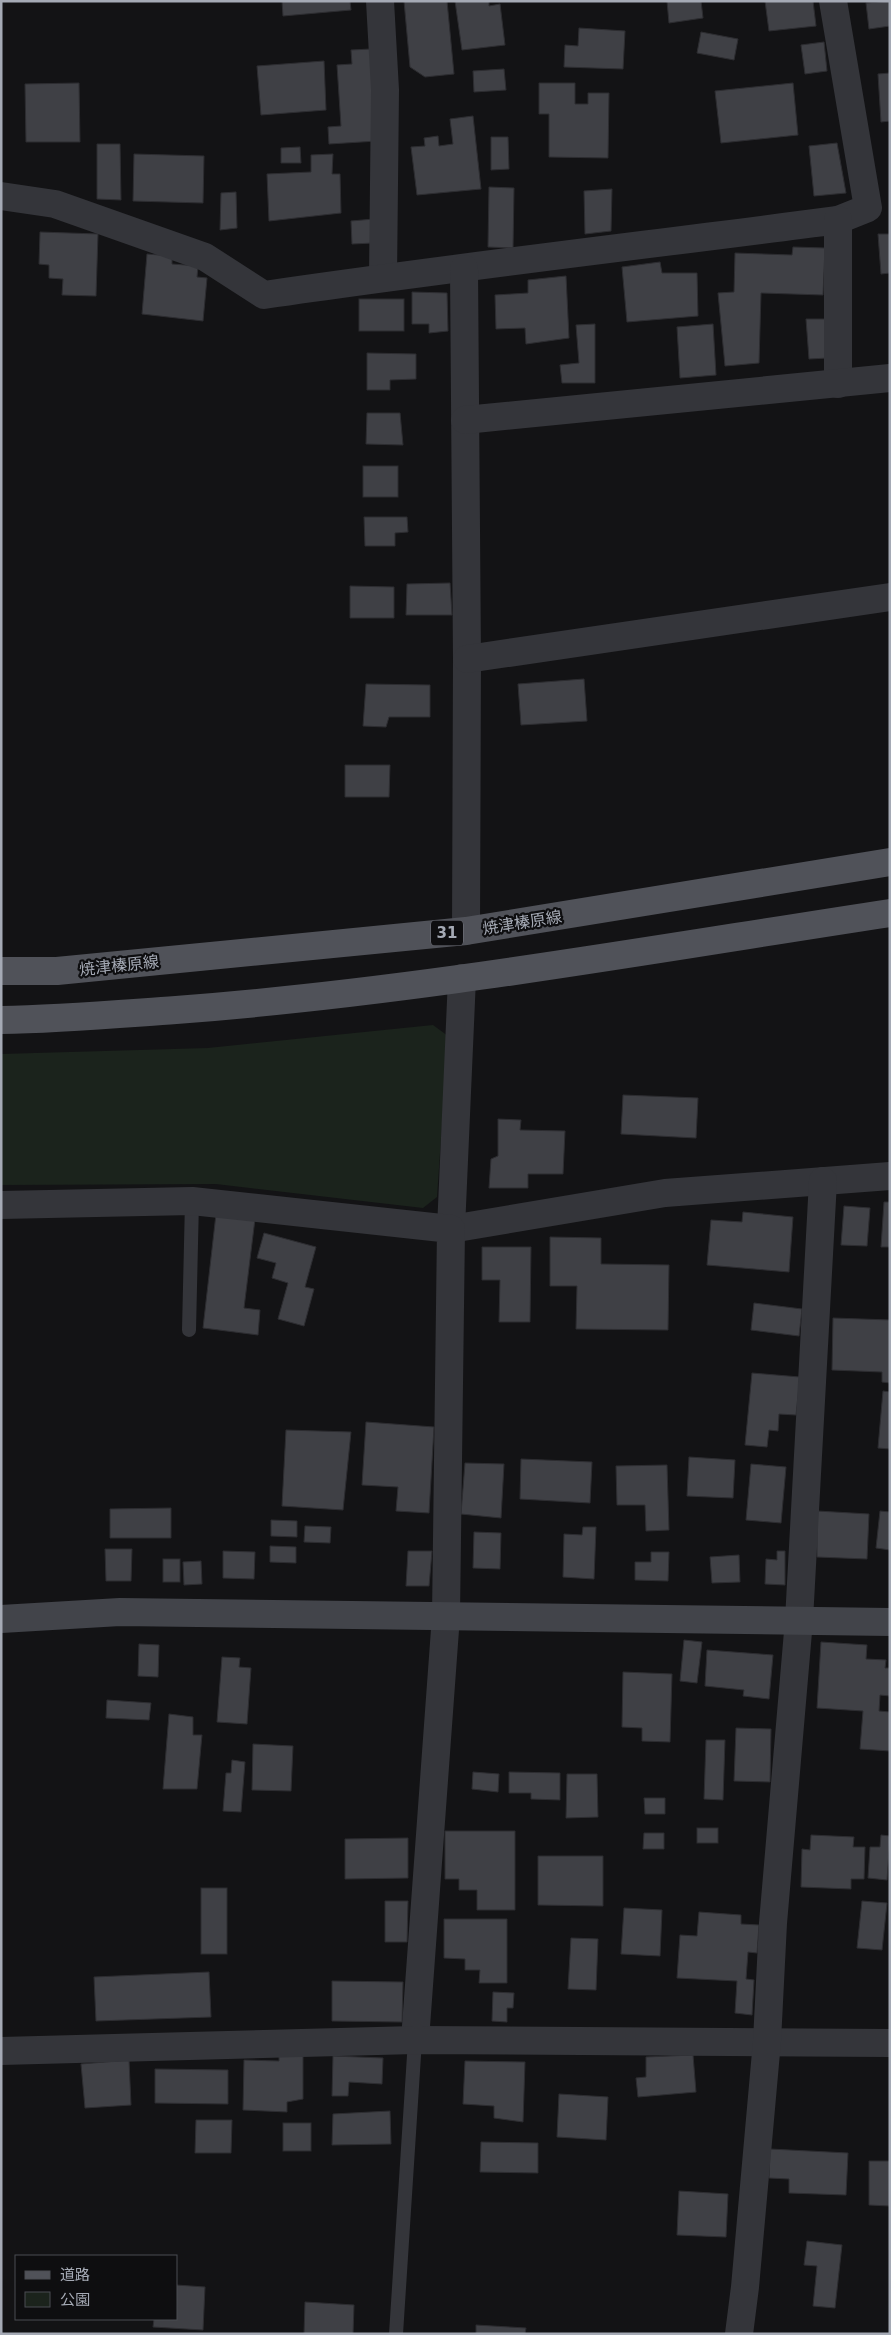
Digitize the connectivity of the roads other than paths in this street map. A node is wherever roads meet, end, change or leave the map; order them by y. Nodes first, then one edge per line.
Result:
1 (380, 1) edge
2 (832, 1) edge
3 (1, 196) edge
4 (838, 220) junction
5 (464, 269) junction
6 (383, 278) junction
7 (890, 378) edge
8 (838, 384) junction
9 (466, 420) junction
10 (890, 597) edge
11 (467, 659) junction
12 (890, 862) edge
13 (890, 913) edge
14 (466, 931) junction
15 (1, 971) edge
16 (462, 978) junction
17 (1, 1020) edge
18 (890, 1176) edge
19 (823, 1181) junction
20 (192, 1201) junction
21 (1, 1206) edge
22 (451, 1229) junction
23 (189, 1330) dead end
24 (446, 1616) junction
25 (1, 1619) edge
26 (799, 1620) junction
27 (890, 1622) edge
28 (415, 2040) junction
29 (767, 2040) junction
30 (890, 2042) edge
31 (1, 2051) edge
32 (396, 2334) edge
33 (739, 2334) edge

1 - 6 street
2 - 4 street
3 - 6 street
4 - 5 street
4 - 8 street
5 - 6 street
5 - 9 street
7 - 8 street
8 - 9 street
9 - 11 street
10 - 11 street
11 - 14 street
12 - 14 main road, 焼津榛原線 / 31
13 - 16 main road
14 - 15 main road, 焼津榛原線 / 31
16 - 17 main road
16 - 22 street
18 - 19 street
19 - 22 street
19 - 26 street
20 - 21 street
20 - 22 street
20 - 23 lane
22 - 24 street
24 - 25 street
24 - 26 street
24 - 28 street
26 - 27 street
26 - 29 street
28 - 29 street
28 - 31 street
28 - 32 lane
29 - 30 street
29 - 33 street

